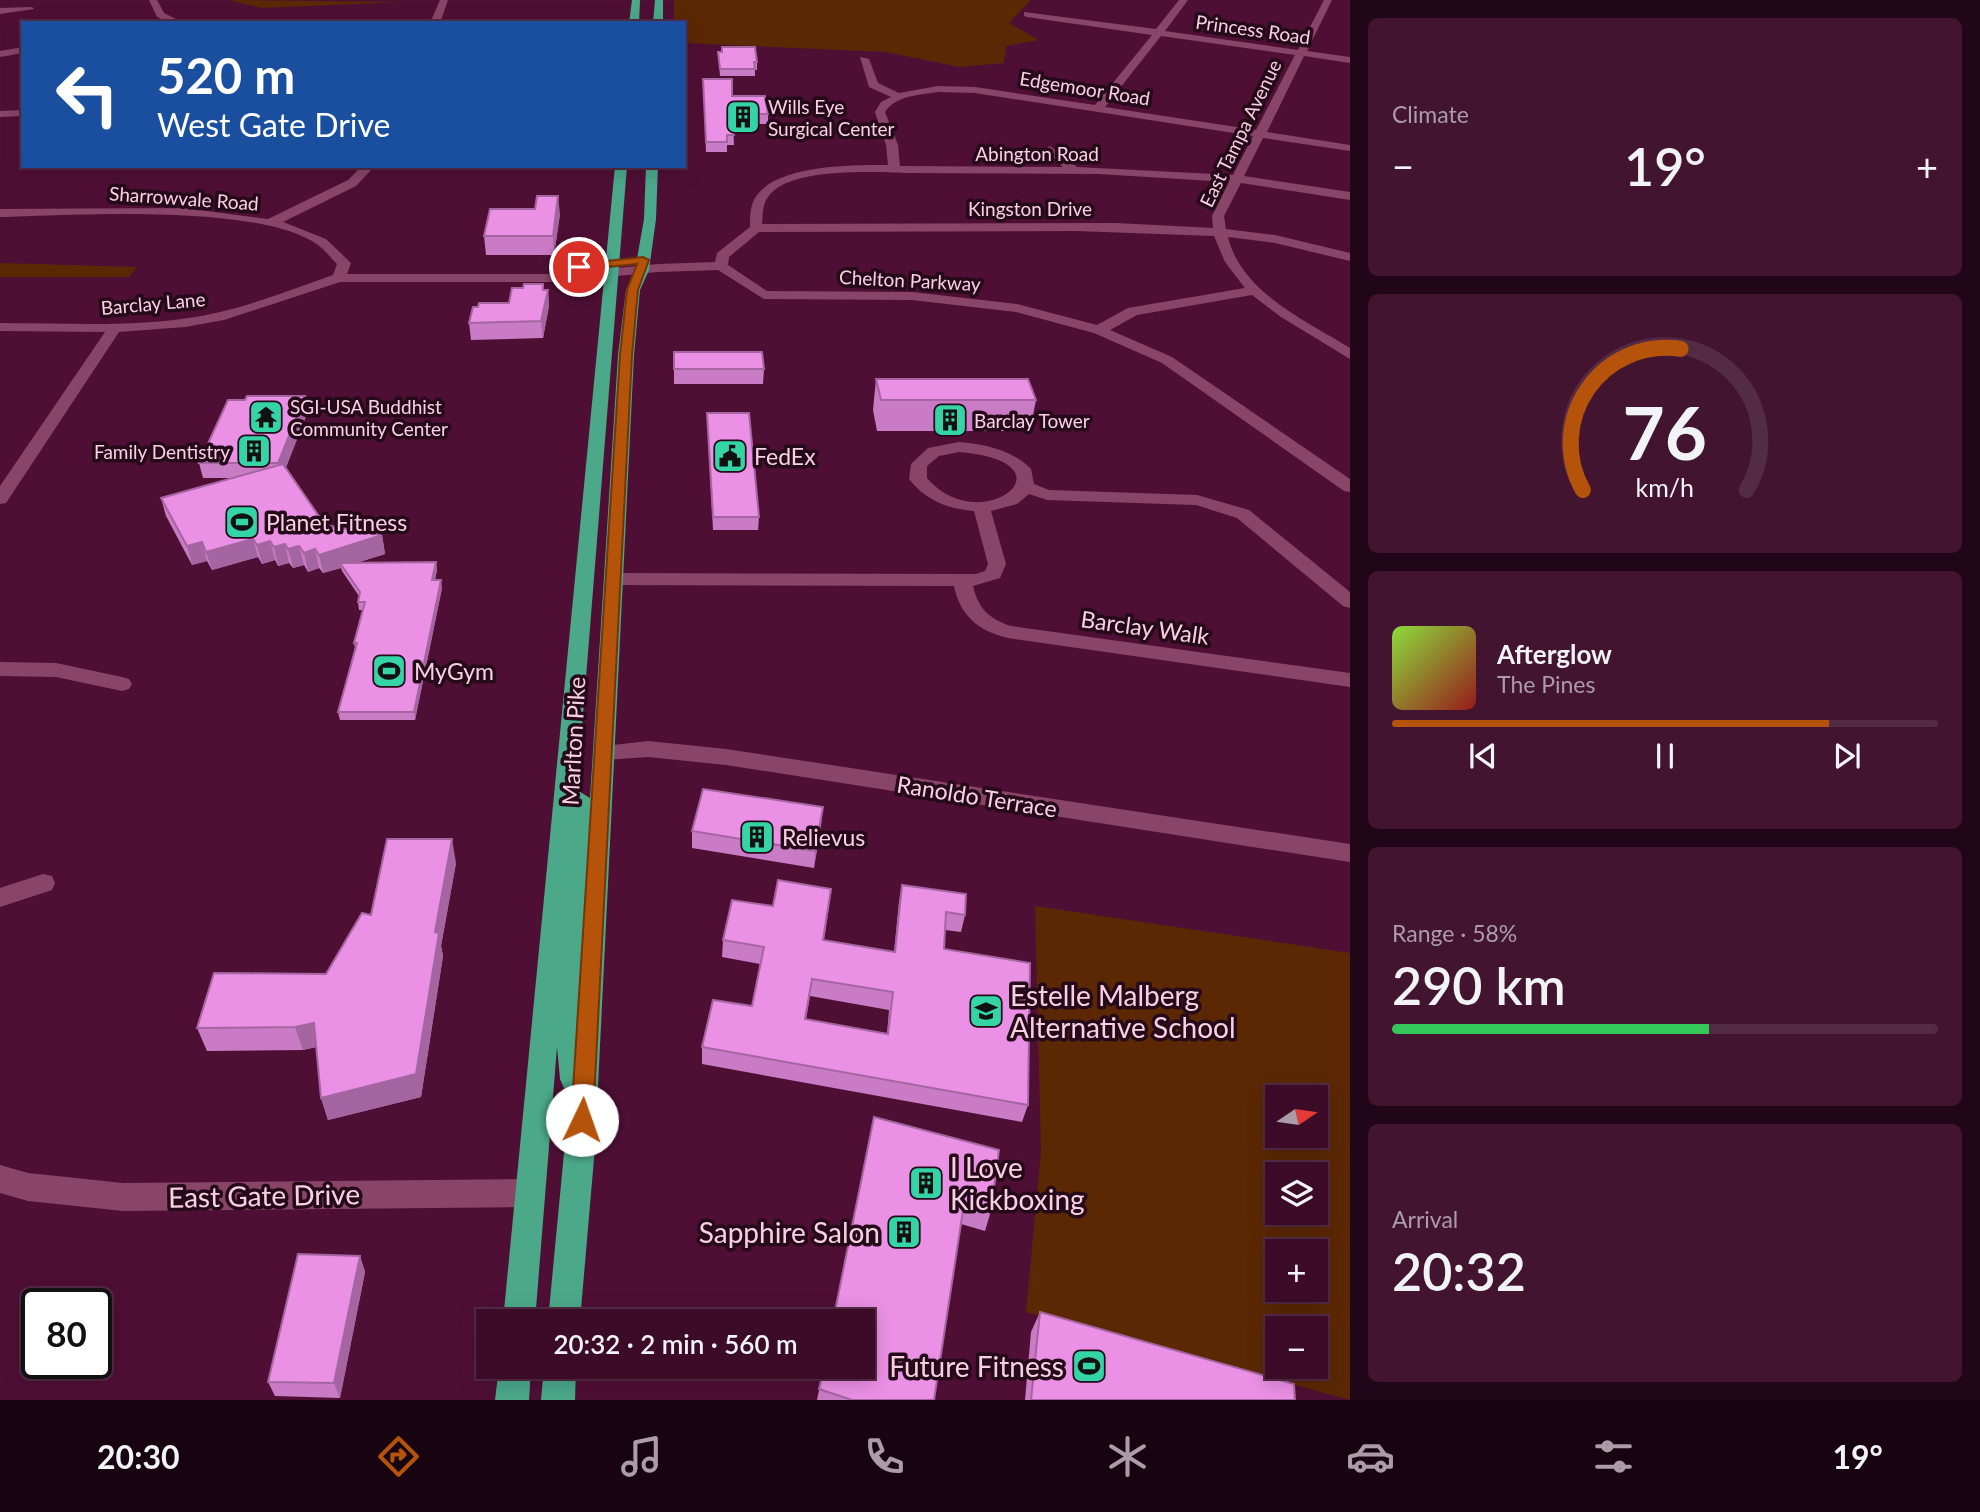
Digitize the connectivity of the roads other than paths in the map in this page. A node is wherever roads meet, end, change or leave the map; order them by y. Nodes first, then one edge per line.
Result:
1 (153, 0) edge
2 (444, 0) edge
3 (636, 0) edge
4 (659, 0) edge
5 (1184, 0) edge
6 (1328, 0) edge
7 (30, 4) edge
8 (0, 11) edge
9 (174, 21) edge
10 (436, 21) edge
11 (634, 21) edge
12 (658, 21) edge
13 (1015, 26) dead end
14 (1157, 33) junction
15 (21, 50) edge
16 (1299, 53) junction
17 (0, 54) edge
18 (864, 60) dead end
19 (1350, 60) edge
20 (898, 96) junction
21 (1099, 108) junction
22 (21, 113) edge
23 (0, 114) edge
24 (1262, 134) junction
25 (1350, 148) edge
26 (1050, 149) dead end
27 (367, 168) edge
28 (621, 168) edge
29 (652, 168) edge
30 (894, 170) junction
31 (1073, 170) junction
32 (1237, 178) junction
33 (1350, 195) edge
34 (0, 214) edge
35 (271, 223) junction
36 (756, 228) junction
37 (1218, 234) junction
38 (1350, 257) edge
39 (721, 261) junction
40 (627, 267) junction
41 (341, 273) junction
42 (1255, 290) junction
43 (0, 327) edge
44 (115, 328) junction
45 (1100, 331) junction
46 (1350, 354) edge
47 (1024, 487) junction
48 (1350, 487) edge
49 (0, 499) edge
50 (981, 506) junction
51 (614, 579) junction
52 (962, 580) junction
53 (1350, 602) edge
54 (0, 669) edge
55 (1350, 680) edge
56 (122, 684) dead end
57 (604, 752) junction
58 (566, 794) junction
59 (1350, 853) edge
60 (43, 883) dead end
61 (0, 898) edge
62 (581, 1147) junction
63 (0, 1178) edge
64 (530, 1193) junction
65 (520, 1309) edge
66 (565, 1309) edge
67 (514, 1379) edge
68 (559, 1379) edge
69 (512, 1400) edge
70 (558, 1400) edge

1 - 9 street
2 - 10 street
3 - 11 highway
4 - 12 highway
5 - 14 street
6 - 16 street, East Tampa Avenue
7 - 8 street
13 - 14 street, Princess Road
14 - 16 street, Princess Road
14 - 21 street
15 - 17 street
16 - 19 street, Princess Road
16 - 24 street, East Tampa Avenue
18 - 20 street
20 - 21 street, Edgemoor Road
20 - 30 street
21 - 24 street, Edgemoor Road
22 - 23 street
24 - 25 street, Edgemoor Road
24 - 32 street, East Tampa Avenue
26 - 31 street
27 - 35 street
28 - 40 highway, Marlton Pike
29 - 40 highway, Marlton Pike
30 - 31 street, Abington Road
30 - 36 street, Abington Road
31 - 32 street, Abington Road
32 - 33 street, Abington Road
32 - 37 street, East Tampa Avenue
34 - 35 street, Sharrowvale Road
35 - 41 street, Sharrowvale Road
36 - 37 street, Kingston Drive
36 - 39 street
37 - 38 street, Kingston Drive
37 - 42 street, East Tampa Avenue
39 - 40 street
39 - 45 street, Chelton Parkway
40 - 41 street, Barclay Lane
40 - 51 highway, Marlton Pike
40 - 58 highway, Marlton Pike
41 - 44 street, Barclay Lane
42 - 45 street
42 - 46 street, East Tampa Avenue
43 - 44 street, Barclay Lane
44 - 49 street
45 - 48 street, Chelton Parkway
47 - 50 street
47 - 50 street
47 - 53 street
50 - 52 street
51 - 52 street
51 - 57 highway, Marlton Pike
52 - 55 street, Barclay Walk
54 - 56 street
57 - 59 street, Ranoldo Terrace
57 - 62 highway, Marlton Pike
58 - 62 highway
58 - 64 highway, Marlton Pike
60 - 61 street
62 - 66 highway, Marlton Pike
63 - 64 street, East Gate Drive
64 - 65 highway, Marlton Pike
67 - 69 highway
68 - 70 highway

